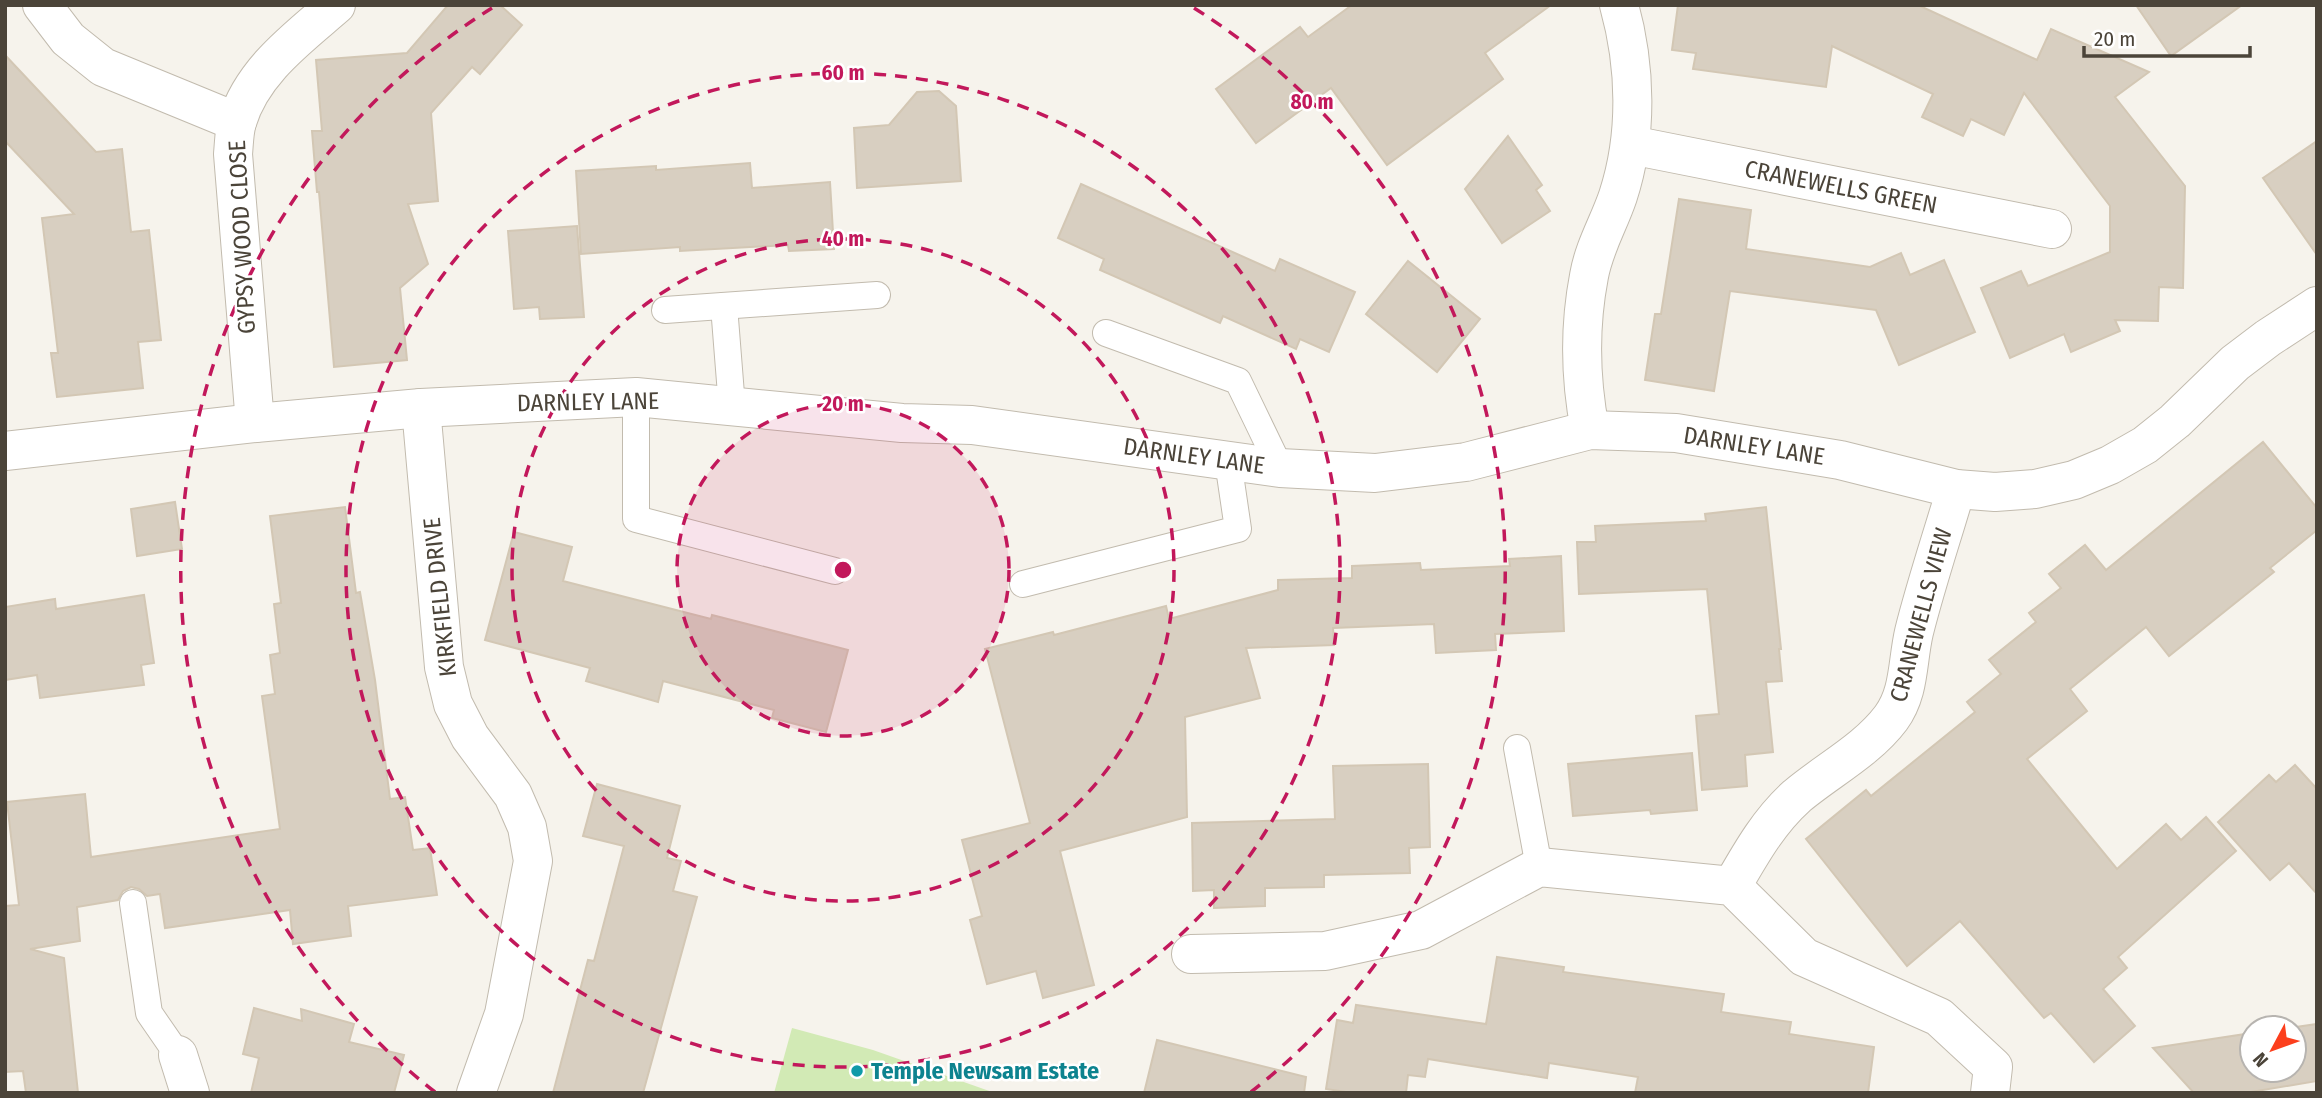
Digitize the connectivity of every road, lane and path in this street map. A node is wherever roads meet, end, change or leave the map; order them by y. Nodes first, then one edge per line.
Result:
1 (42, 5) edge
2 (336, 5) edge
3 (1619, 5) edge
4 (237, 122) junction
5 (1631, 145) junction
6 (2052, 229) dead end
7 (877, 295) dead end
8 (724, 306) junction
9 (2317, 306) edge
10 (665, 310) dead end
11 (1106, 333) dead end
12 (636, 397) junction
13 (732, 407) junction
14 (421, 408) junction
15 (255, 423) junction
16 (1590, 430) junction
17 (5, 451) edge
18 (1228, 461) junction
19 (1280, 468) junction
20 (1956, 489) junction
21 (835, 571) dead end
22 (1023, 584) dead end
23 (1517, 748) dead end
24 (1539, 867) junction
25 (1732, 886) junction
26 (133, 903) dead end
27 (1191, 954) dead end
28 (178, 1055) joint
29 (190, 1093) edge
30 (476, 1093) edge
31 (1990, 1093) edge

1 - 4 street
2 - 4 street, GYPSY WOOD CLOSE
3 - 5 street
4 - 15 street, GYPSY WOOD CLOSE
5 - 6 street, CRANEWELLS GREEN
5 - 16 street
7 - 8 lane
8 - 10 lane
8 - 13 lane
9 - 20 street, DARNLEY LANE
11 - 19 lane
12 - 13 street, DARNLEY LANE
12 - 14 street, DARNLEY LANE
12 - 21 lane
13 - 18 street, DARNLEY LANE
14 - 15 street, DARNLEY LANE
14 - 30 street, KIRKFIELD DRIVE
15 - 17 street, DARNLEY LANE
16 - 19 street, DARNLEY LANE
16 - 20 street, DARNLEY LANE
18 - 19 street, DARNLEY LANE
18 - 22 lane
20 - 25 street, CRANEWELLS VIEW
23 - 24 lane
24 - 25 street
24 - 27 street
25 - 31 street
26 - 28 lane
28 - 29 street

